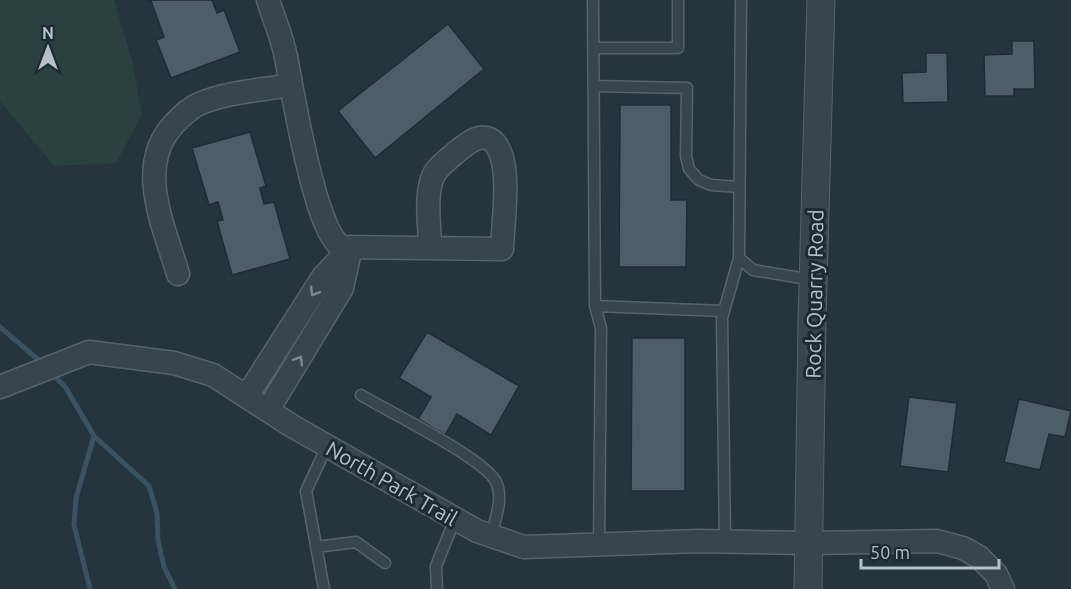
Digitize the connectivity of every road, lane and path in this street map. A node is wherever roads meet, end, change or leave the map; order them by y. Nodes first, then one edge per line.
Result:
1 (268, 0) edge
2 (593, 0) edge
3 (678, 0) edge
4 (741, 0) edge
5 (821, 0) edge
6 (594, 48) junction
7 (291, 85) junction
8 (594, 86) junction
9 (739, 187) junction
10 (351, 247) junction
11 (430, 248) junction
12 (739, 258) junction
13 (178, 274) dead end
14 (813, 280) junction
15 (595, 306) junction
16 (724, 311) junction
17 (0, 387) edge
18 (361, 395) dead end
19 (247, 396) junction
20 (268, 410) junction
21 (327, 446) junction
22 (455, 519) junction
23 (491, 536) junction
24 (725, 541) junction
25 (808, 543) junction
26 (599, 544) junction
27 (316, 547) junction
28 (385, 563) dead end
29 (324, 589) edge
30 (437, 589) edge
31 (808, 589) edge
32 (1003, 589) edge

1 - 7 street
2 - 6 lane
3 - 6 lane
4 - 9 lane
5 - 14 street, Rock Quarry Road
6 - 8 lane
7 - 10 street
7 - 13 street
8 - 9 lane
8 - 15 lane
9 - 12 lane
10 - 11 street
10 -> 19 street
20 -> 10 street
11 - 11 street
12 - 14 lane
12 - 16 lane
14 - 25 street, Rock Quarry Road
15 - 16 lane
15 - 26 lane
16 - 24 lane
17 - 19 street, North Park Trail
18 - 23 lane
19 - 20 street, North Park Trail
20 - 21 street, North Park Trail
21 - 22 street, North Park Trail
21 - 27 lane
22 - 23 street, North Park Trail
22 - 30 lane
23 - 26 street, North Park Trail
24 - 25 street, North Park Trail
24 - 26 street, North Park Trail
25 - 31 street, Rock Quarry Road
25 - 32 street, North Park Trail
27 - 28 lane
27 - 29 lane

